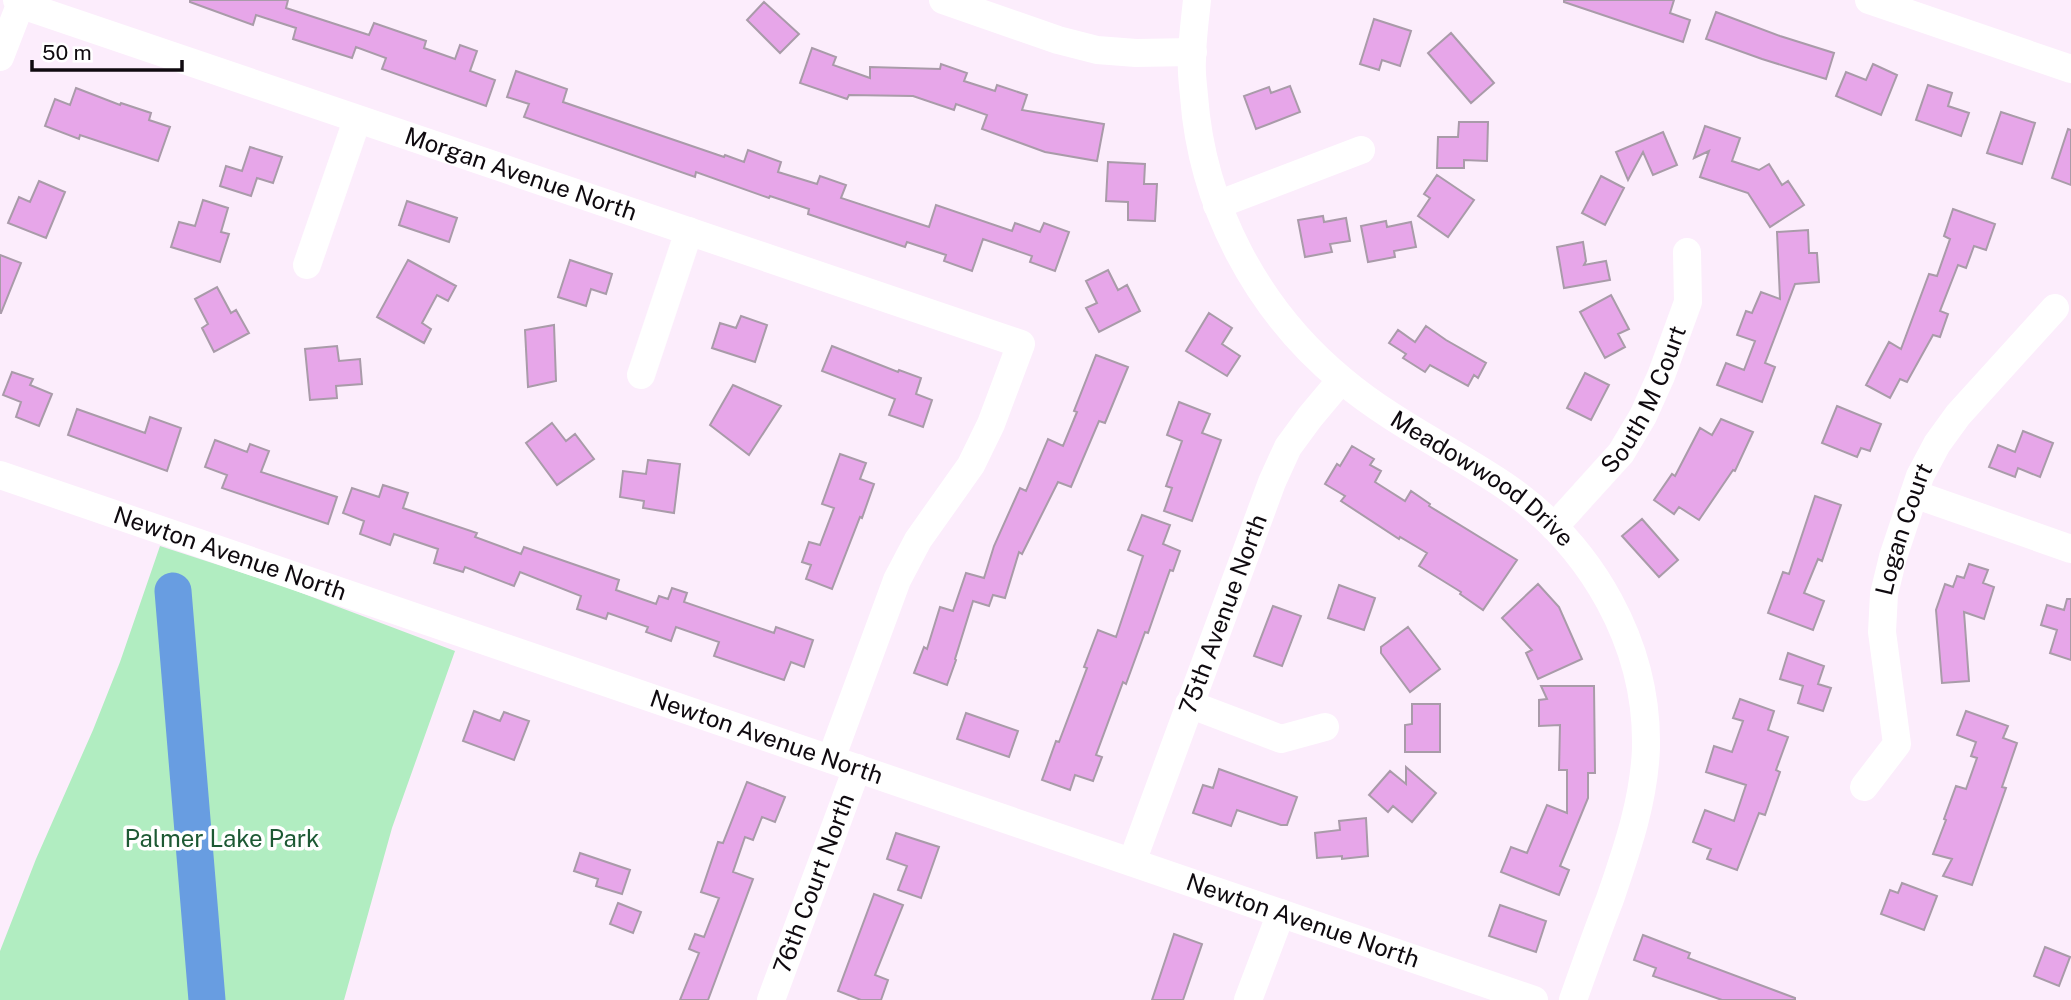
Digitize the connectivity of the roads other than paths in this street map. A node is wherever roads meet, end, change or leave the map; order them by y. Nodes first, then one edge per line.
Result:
1 (20, 0) edge
2 (943, 0) edge
3 (1197, 0) edge
4 (1869, 0) edge
5 (1193, 52) junction
6 (0, 57) edge
7 (2071, 69) edge
8 (357, 120) junction
9 (1361, 150) dead end
10 (1217, 205) junction
11 (689, 231) junction
12 (1687, 252) dead end
13 (307, 265) dead end
14 (2054, 308) dead end
15 (641, 375) dead end
16 (1341, 380) junction
17 (0, 475) edge
18 (1914, 494) junction
19 (1555, 527) junction
20 (2071, 549) edge
21 (1189, 704) junction
22 (1325, 727) dead end
23 (831, 759) junction
24 (857, 768) junction
25 (1864, 788) dead end
26 (1132, 862) junction
27 (1281, 912) junction
28 (771, 1000) edge
29 (1248, 1000) edge
30 (1534, 1000) edge
31 (1573, 1000) edge

1 - 6 street
1 - 8 street, Morgan Avenue North
2 - 5 street
3 - 5 street, Meadowwood Drive
4 - 7 street
5 - 10 street, Meadowwood Drive
8 - 11 street, Morgan Avenue North
8 - 13 street
9 - 10 street
10 - 16 street, Meadowwood Drive
11 - 15 street
11 - 23 street, Morgan Avenue North
12 - 19 street, South M Court
14 - 18 street, Logan Court
16 - 19 street, Meadowwood Drive
16 - 21 street, 75th Avenue North
17 - 23 street, Newton Avenue North
18 - 20 street
18 - 25 street, Logan Court
19 - 31 street, Meadowwood Drive
21 - 22 street
21 - 26 street, 75th Avenue North
23 - 24 street, Newton Avenue North
24 - 26 street, Newton Avenue North
24 - 28 street, 76th Court North
26 - 27 street, Newton Avenue North
27 - 29 street
27 - 30 street, Newton Avenue North

